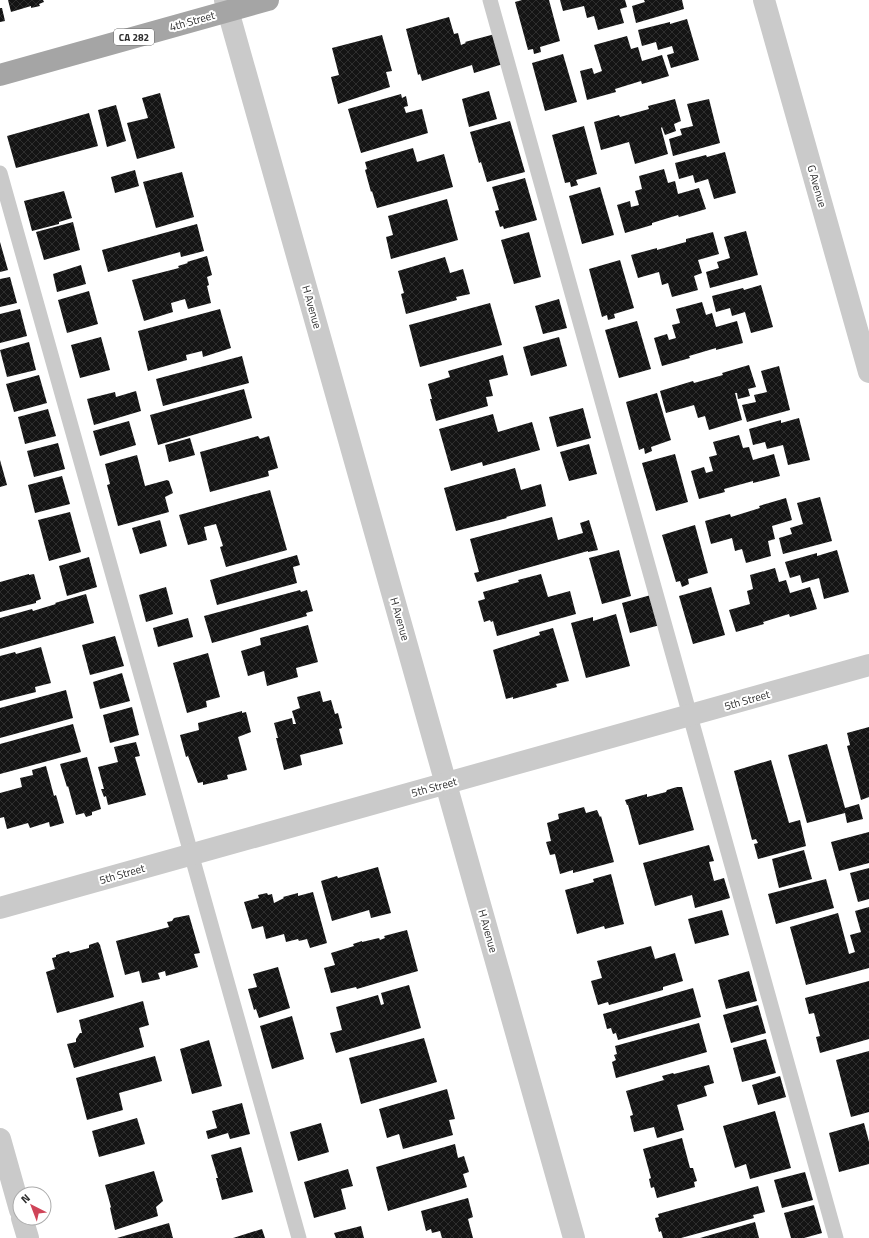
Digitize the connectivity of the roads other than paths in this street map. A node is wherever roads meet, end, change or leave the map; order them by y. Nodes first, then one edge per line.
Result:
1 (268, 0) edge
2 (490, 0) edge
3 (764, 0) edge
4 (227, 5) edge
5 (0, 75) edge
6 (0, 173) edge
7 (869, 372) edge
8 (869, 666) edge
9 (690, 716) junction
10 (446, 784) junction
11 (191, 855) junction
12 (0, 908) edge
13 (0, 1139) edge
14 (13, 1186) edge
15 (24, 1226) edge
16 (28, 1238) edge
17 (298, 1238) edge
18 (574, 1238) edge
19 (836, 1238) edge

1 - 4 main road, 4th Street / CA 282
2 - 9 lane
3 - 7 street, G Avenue
4 - 5 main road, 4th Street / CA 282
4 - 10 street, H Avenue
6 - 11 lane
8 - 9 street, 5th Street
9 - 10 street, 5th Street
9 - 19 lane
10 - 11 street, 5th Street
10 - 18 street, H Avenue
11 - 12 street, 5th Street
11 - 17 lane
13 - 14 street
15 - 16 street

